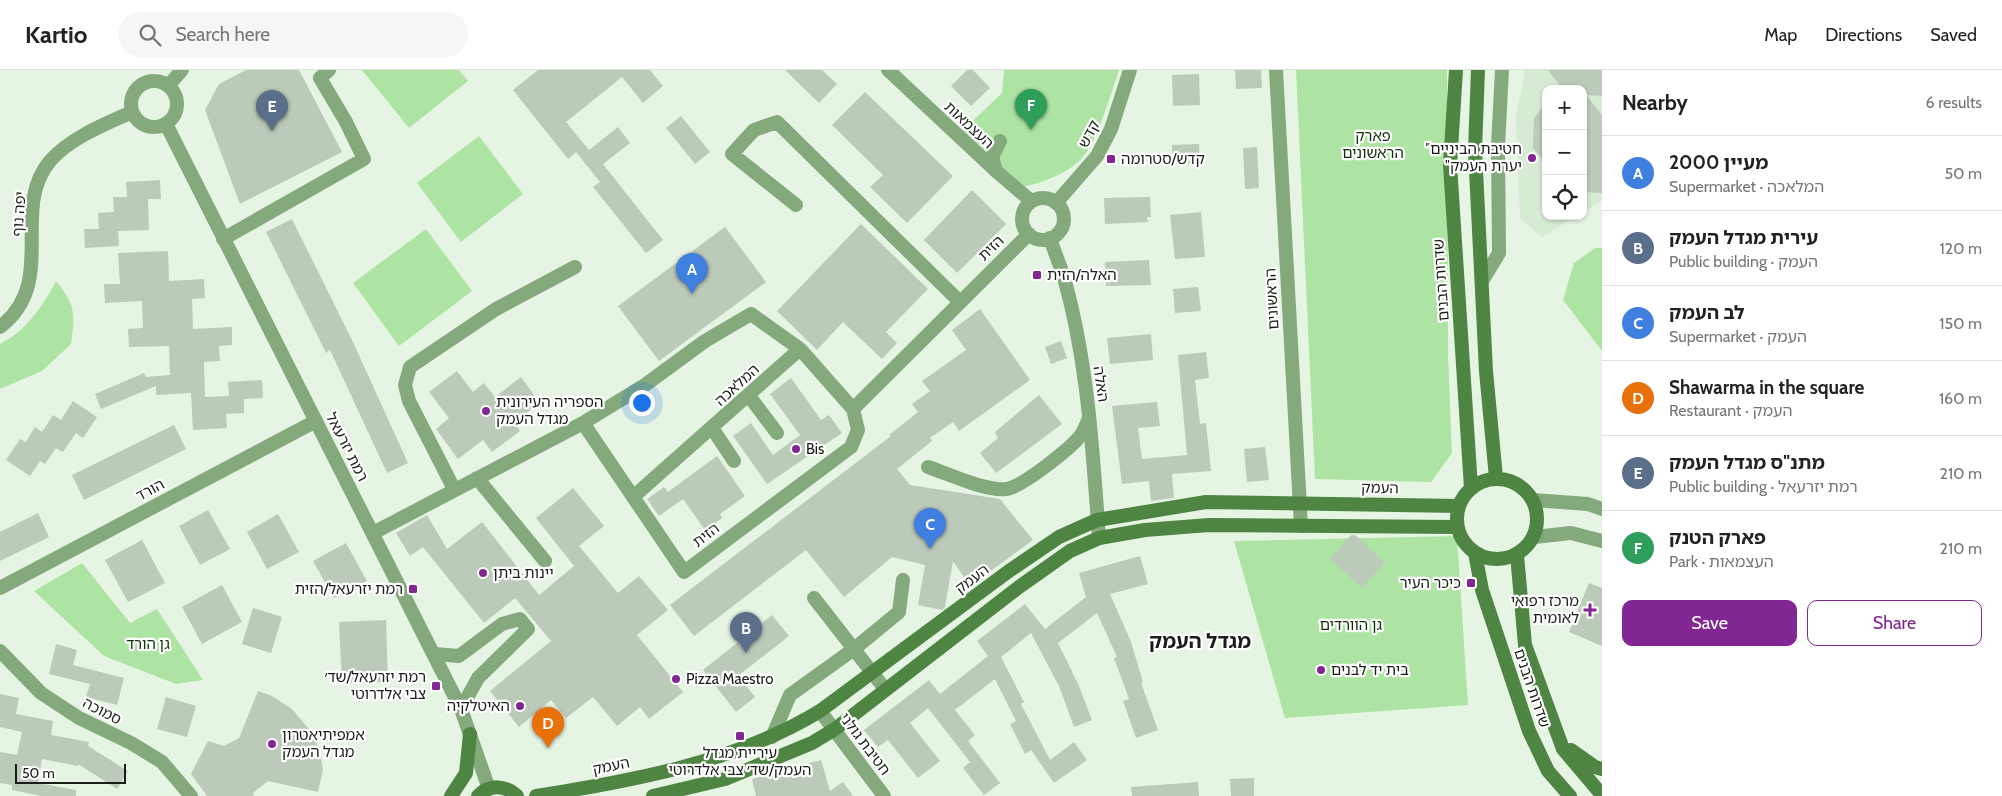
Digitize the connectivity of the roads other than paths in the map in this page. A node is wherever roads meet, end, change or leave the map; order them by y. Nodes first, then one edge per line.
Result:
1 (182, 70) edge
2 (329, 70) edge
3 (888, 70) edge
4 (1130, 70) edge
5 (1276, 70) edge
6 (1456, 70) edge
7 (1478, 70) edge
8 (1502, 70) edge
9 (168, 86) junction
10 (132, 112) junction
11 (166, 124) junction
12 (1000, 141) dead end
13 (996, 171) junction
14 (1031, 202) junction
15 (1056, 203) junction
16 (796, 205) dead end
17 (1029, 234) junction
18 (1050, 238) junction
19 (223, 239) junction
20 (575, 267) dead end
21 (1482, 280) junction
22 (960, 302) junction
23 (0, 327) edge
24 (800, 349) junction
25 (749, 396) junction
26 (853, 410) junction
27 (1089, 418) junction
28 (316, 421) junction
29 (583, 423) junction
30 (712, 428) junction
31 (777, 433) dead end
32 (734, 461) dead end
33 (928, 467) dead end
34 (476, 478) junction
35 (1496, 478) junction
36 (1471, 488) junction
37 (454, 489) junction
38 (634, 497) junction
39 (1533, 500) junction
40 (1299, 503) junction
41 (1458, 506) junction
42 (1602, 509) edge
43 (1097, 520) junction
44 (1301, 526) junction
45 (1457, 527) junction
46 (372, 533) junction
47 (1534, 537) junction
48 (1099, 538) junction
49 (1602, 542) edge
50 (1475, 553) junction
51 (1516, 555) junction
52 (545, 561) dead end
53 (903, 580) dead end
54 (0, 588) edge
55 (814, 598) dead end
56 (854, 649) junction
57 (0, 651) edge
58 (434, 654) junction
59 (872, 673) junction
60 (885, 689) junction
61 (461, 709) junction
62 (820, 711) junction
63 (835, 730) junction
64 (470, 734) junction
65 (772, 737) junction
66 (1560, 742) junction
67 (1602, 769) edge
68 (483, 792) edge
69 (1602, 795) edge
70 (191, 796) edge
71 (452, 796) edge
72 (517, 796) edge
73 (536, 796) edge
74 (653, 796) edge
75 (884, 796) edge
76 (1570, 796) edge

1 - 9 street
2 - 19 street
3 - 13 street, העצמאות
4 - 15 street, קדש
5 - 40 street, הראשונים
6 - 36 main road, שדרות הבנים
7 - 21 main road
8 - 21 street
9 - 10 street
9 - 11 street
10 - 11 street
10 - 23 street, יפה נוף
11 - 19 street, רמת יזרעאל
12 - 13 street
13 - 14 street, העצמאות
14 - 15 street
14 - 17 street
15 - 18 street
16 - 22 street
17 - 18 street
17 - 22 street, הזית
18 - 27 street, האלה
19 - 28 street, רמת יזרעאל
20 - 37 street
21 - 35 main road
22 - 26 street, הזית
24 - 25 street, המלאכה
24 - 26 street
24 - 29 street
25 - 30 street, המלאכה
25 - 31 street
26 - 38 street, הזית
27 - 33 street
27 - 43 street, האלה
28 - 46 street, רמת יזרעאל
28 - 54 street, הורד
29 - 34 street
29 - 38 street, הזית
30 - 32 street
30 - 38 street, המלאכה
34 - 37 street
34 - 52 street
35 - 36 main road
35 - 39 main road
36 - 41 main road
37 - 46 street
39 - 42 street
39 - 47 main road
40 - 41 main road, העמק
40 - 43 main road, העמק
40 - 44 street, הראשונים
41 - 45 main road
43 - 48 street, האלה
43 - 59 main road, העמק
44 - 45 main road
44 - 48 main road
45 - 50 main road
46 - 58 street, רמת יזרעאל
47 - 49 street
47 - 51 main road
48 - 60 main road
50 - 51 main road
50 - 76 main road, שדרות הבנים
51 - 66 main road, שדרות הבנים
53 - 56 street
55 - 56 street
56 - 59 street
56 - 65 street
57 - 70 street, סמוכה
58 - 61 street, רמת יזרעאל
58 - 61 street
59 - 60 street
59 - 62 main road, העמק
60 - 63 main road
61 - 64 street, רמת יזרעאל
62 - 63 street, חטיבת גולני
62 - 65 main road, העמק
63 - 74 main road
63 - 75 street, חטיבת גולני
64 - 68 street, רמת יזרעאל
64 - 71 main road
65 - 73 main road, העמק
66 - 67 main road
66 - 69 main road, שדרות הבנים
68 - 72 main road

